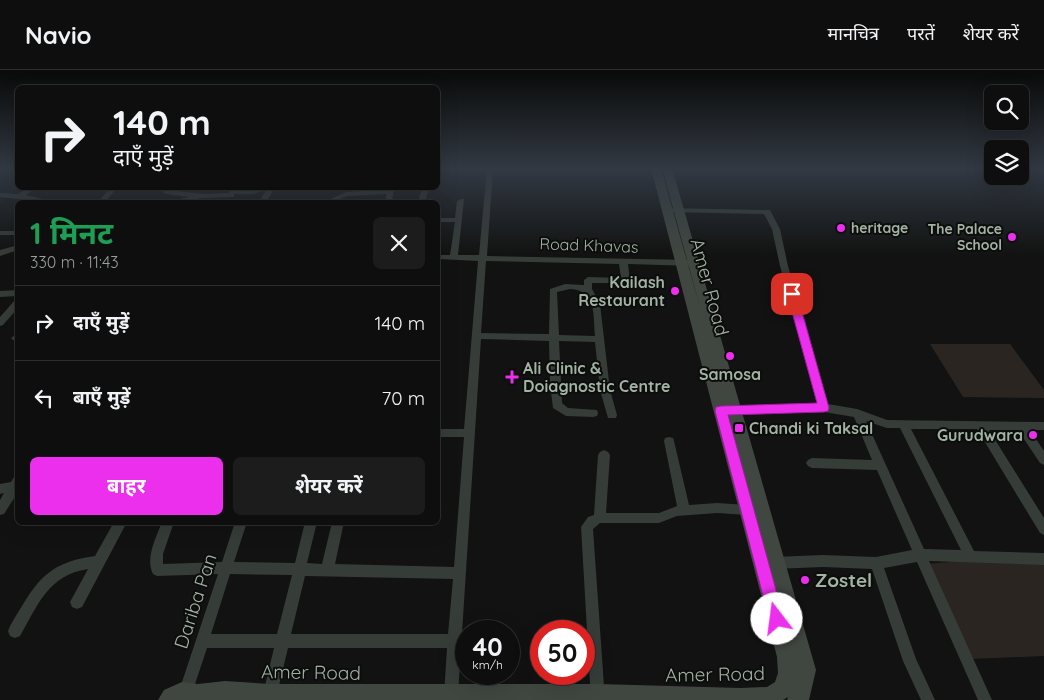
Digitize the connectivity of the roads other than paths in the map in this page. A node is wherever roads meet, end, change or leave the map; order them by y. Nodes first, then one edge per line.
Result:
1 (21, 197) edge
2 (488, 197) edge
3 (669, 197) edge
4 (672, 197) edge
5 (34, 200) edge
6 (461, 201) dead end
7 (674, 210) junction
8 (440, 220) edge
9 (459, 220) junction
10 (0, 232) edge
11 (15, 233) edge
12 (15, 248) edge
13 (0, 253) edge
14 (440, 257) edge
15 (454, 257) junction
16 (484, 257) junction
17 (623, 261) junction
18 (687, 263) junction
19 (588, 291) junction
20 (15, 293) edge
21 (0, 294) edge
22 (15, 306) edge
23 (0, 323) edge
24 (476, 336) junction
25 (553, 338) junction
26 (599, 338) junction
27 (824, 408) junction
28 (727, 410) junction
29 (593, 413) dead end
30 (857, 413) junction
31 (612, 415) dead end
32 (904, 425) junction
33 (980, 425) junction
34 (1021, 426) junction
35 (1044, 426) edge
36 (440, 433) edge
37 (470, 433) junction
38 (669, 441) dead end
39 (604, 455) dead end
40 (1044, 460) edge
41 (812, 463) dead end
42 (880, 465) junction
43 (15, 484) edge
44 (0, 488) edge
45 (0, 510) edge
46 (684, 510) junction
47 (747, 510) junction
48 (600, 518) junction
49 (119, 525) edge
50 (167, 525) edge
51 (240, 525) edge
52 (310, 525) edge
53 (337, 525) edge
54 (1044, 529) edge
55 (920, 555) junction
56 (971, 557) junction
57 (1044, 559) edge
58 (99, 562) junction
59 (769, 563) junction
60 (876, 564) junction
61 (225, 568) junction
62 (301, 570) junction
63 (327, 570) junction
64 (459, 573) junction
65 (77, 602) dead end
66 (15, 631) dead end
67 (202, 641) junction
68 (454, 641) junction
69 (283, 642) junction
70 (270, 694) junction
71 (195, 695) edge
72 (451, 695) junction
73 (376, 697) edge
74 (598, 697) edge
75 (168, 700) edge
76 (796, 700) edge
77 (928, 700) edge
78 (985, 700) edge

1 - 5 street
2 - 16 street
3 - 7 main road, Amer Road
4 - 7 main road, Amer Road
6 - 9 street
7 - 18 main road, Amer Road
7 - 27 street
8 - 9 street
9 - 15 street
10 - 11 street
12 - 13 street
14 - 15 street, Road Khavas
15 - 16 street, Road Khavas
16 - 17 street, Road Khavas
16 - 24 street
17 - 18 street, Road Khavas
17 - 19 street
18 - 28 main road, Amer Road
19 - 25 street
19 - 26 street
20 - 21 street
22 - 23 street
24 - 25 street
24 - 37 street
25 - 26 street
25 - 29 street
26 - 31 street
27 - 28 street
27 - 30 street
28 - 47 main road, Amer Road
28 - 59 main road, Amer Road
30 - 32 street
30 - 42 street
32 - 33 street
32 - 56 street
33 - 34 street
33 - 54 street
34 - 35 street
34 - 40 street
36 - 37 street
37 - 64 street
38 - 46 street
39 - 48 street
41 - 42 street
42 - 55 street
43 - 44 street
43 - 45 street
46 - 47 street
46 - 48 street
47 - 59 main road, Amer Road
48 - 74 street
49 - 58 street
50 - 61 street
51 - 61 street, Dariba Pan
52 - 62 street
53 - 63 street
55 - 56 street
55 - 60 street
55 - 78 street
56 - 57 street
58 - 65 street
58 - 66 street
59 - 60 street
59 - 74 main road, Amer Road
59 - 76 main road, Amer Road
60 - 77 street
61 - 62 street
61 - 67 street, Dariba Pan
62 - 63 street
62 - 69 street
63 - 64 street
64 - 68 street
67 - 69 street
67 - 71 street, Dariba Pan
68 - 69 street
68 - 72 street
69 - 70 street
70 - 71 main road, Amer Road
70 - 73 main road, Amer Road
71 - 75 main road
72 - 73 main road, Amer Road
72 - 74 main road, Amer Road

